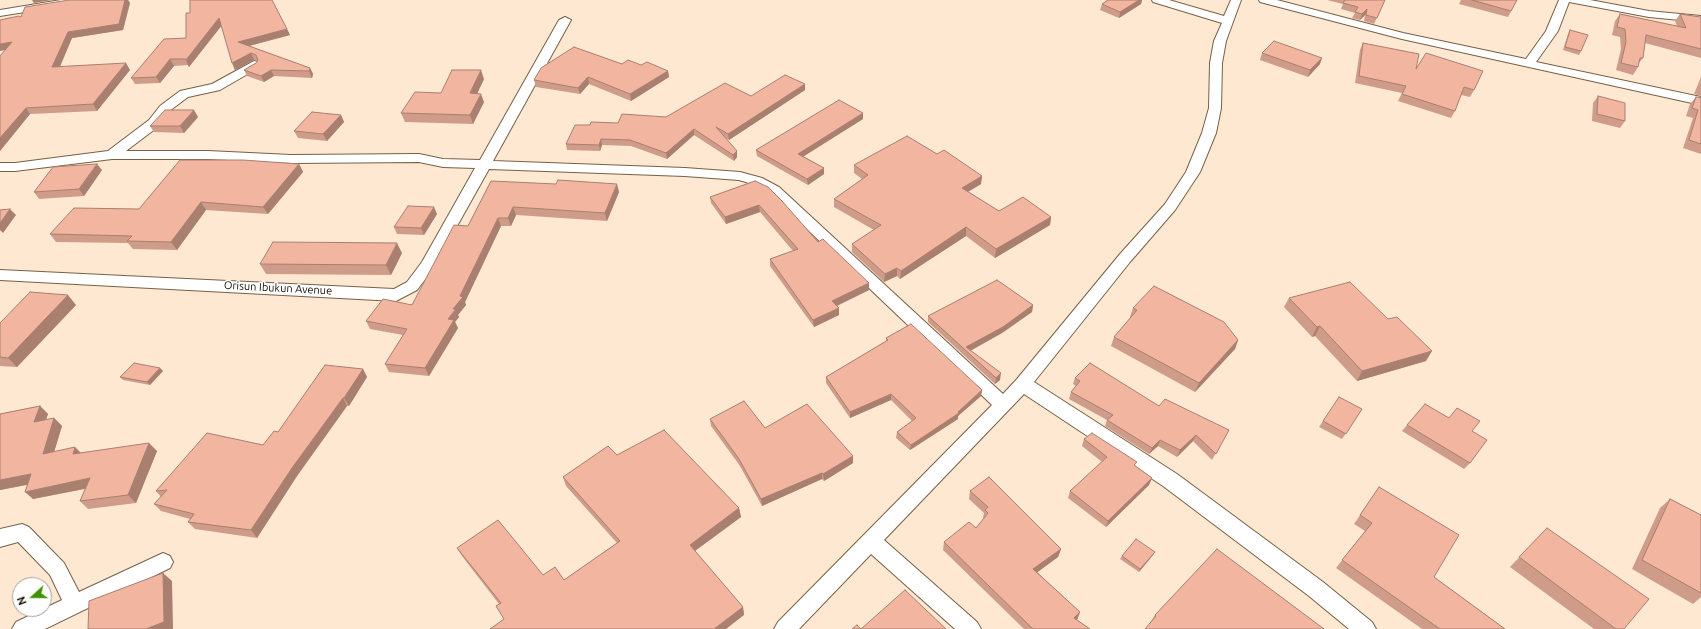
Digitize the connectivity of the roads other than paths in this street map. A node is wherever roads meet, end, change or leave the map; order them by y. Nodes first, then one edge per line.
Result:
1 (81, 0) edge
2 (1157, 0) edge
3 (1236, 0) edge
4 (1264, 0) edge
5 (1564, 0) edge
6 (1572, 0) edge
7 (0, 13) edge
8 (1701, 19) edge
9 (565, 20) dead end
10 (1228, 21) junction
11 (1529, 63) junction
12 (254, 65) edge
13 (1701, 101) edge
14 (112, 155) junction
15 (485, 165) junction
16 (0, 168) edge
17 (0, 275) edge
18 (1023, 384) junction
19 (1002, 404) junction
20 (0, 538) edge
21 (870, 540) junction
22 (163, 562) dead end
23 (75, 604) junction
24 (23, 629) edge
25 (785, 629) edge
26 (970, 629) edge
27 (1365, 629) edge

1 - 7 street
2 - 10 street
3 - 10 street
4 - 11 street
5 - 11 street
6 - 8 street
9 - 15 street, Orisun Ibukun Avenue
10 - 18 street
11 - 13 street
12 - 14 street
14 - 15 street
14 - 16 street
15 - 17 street, Orisun Ibukun Avenue
15 - 19 street
18 - 19 street
18 - 27 street
19 - 21 street
20 - 23 street
21 - 25 street
21 - 26 street
22 - 23 street
23 - 24 street

